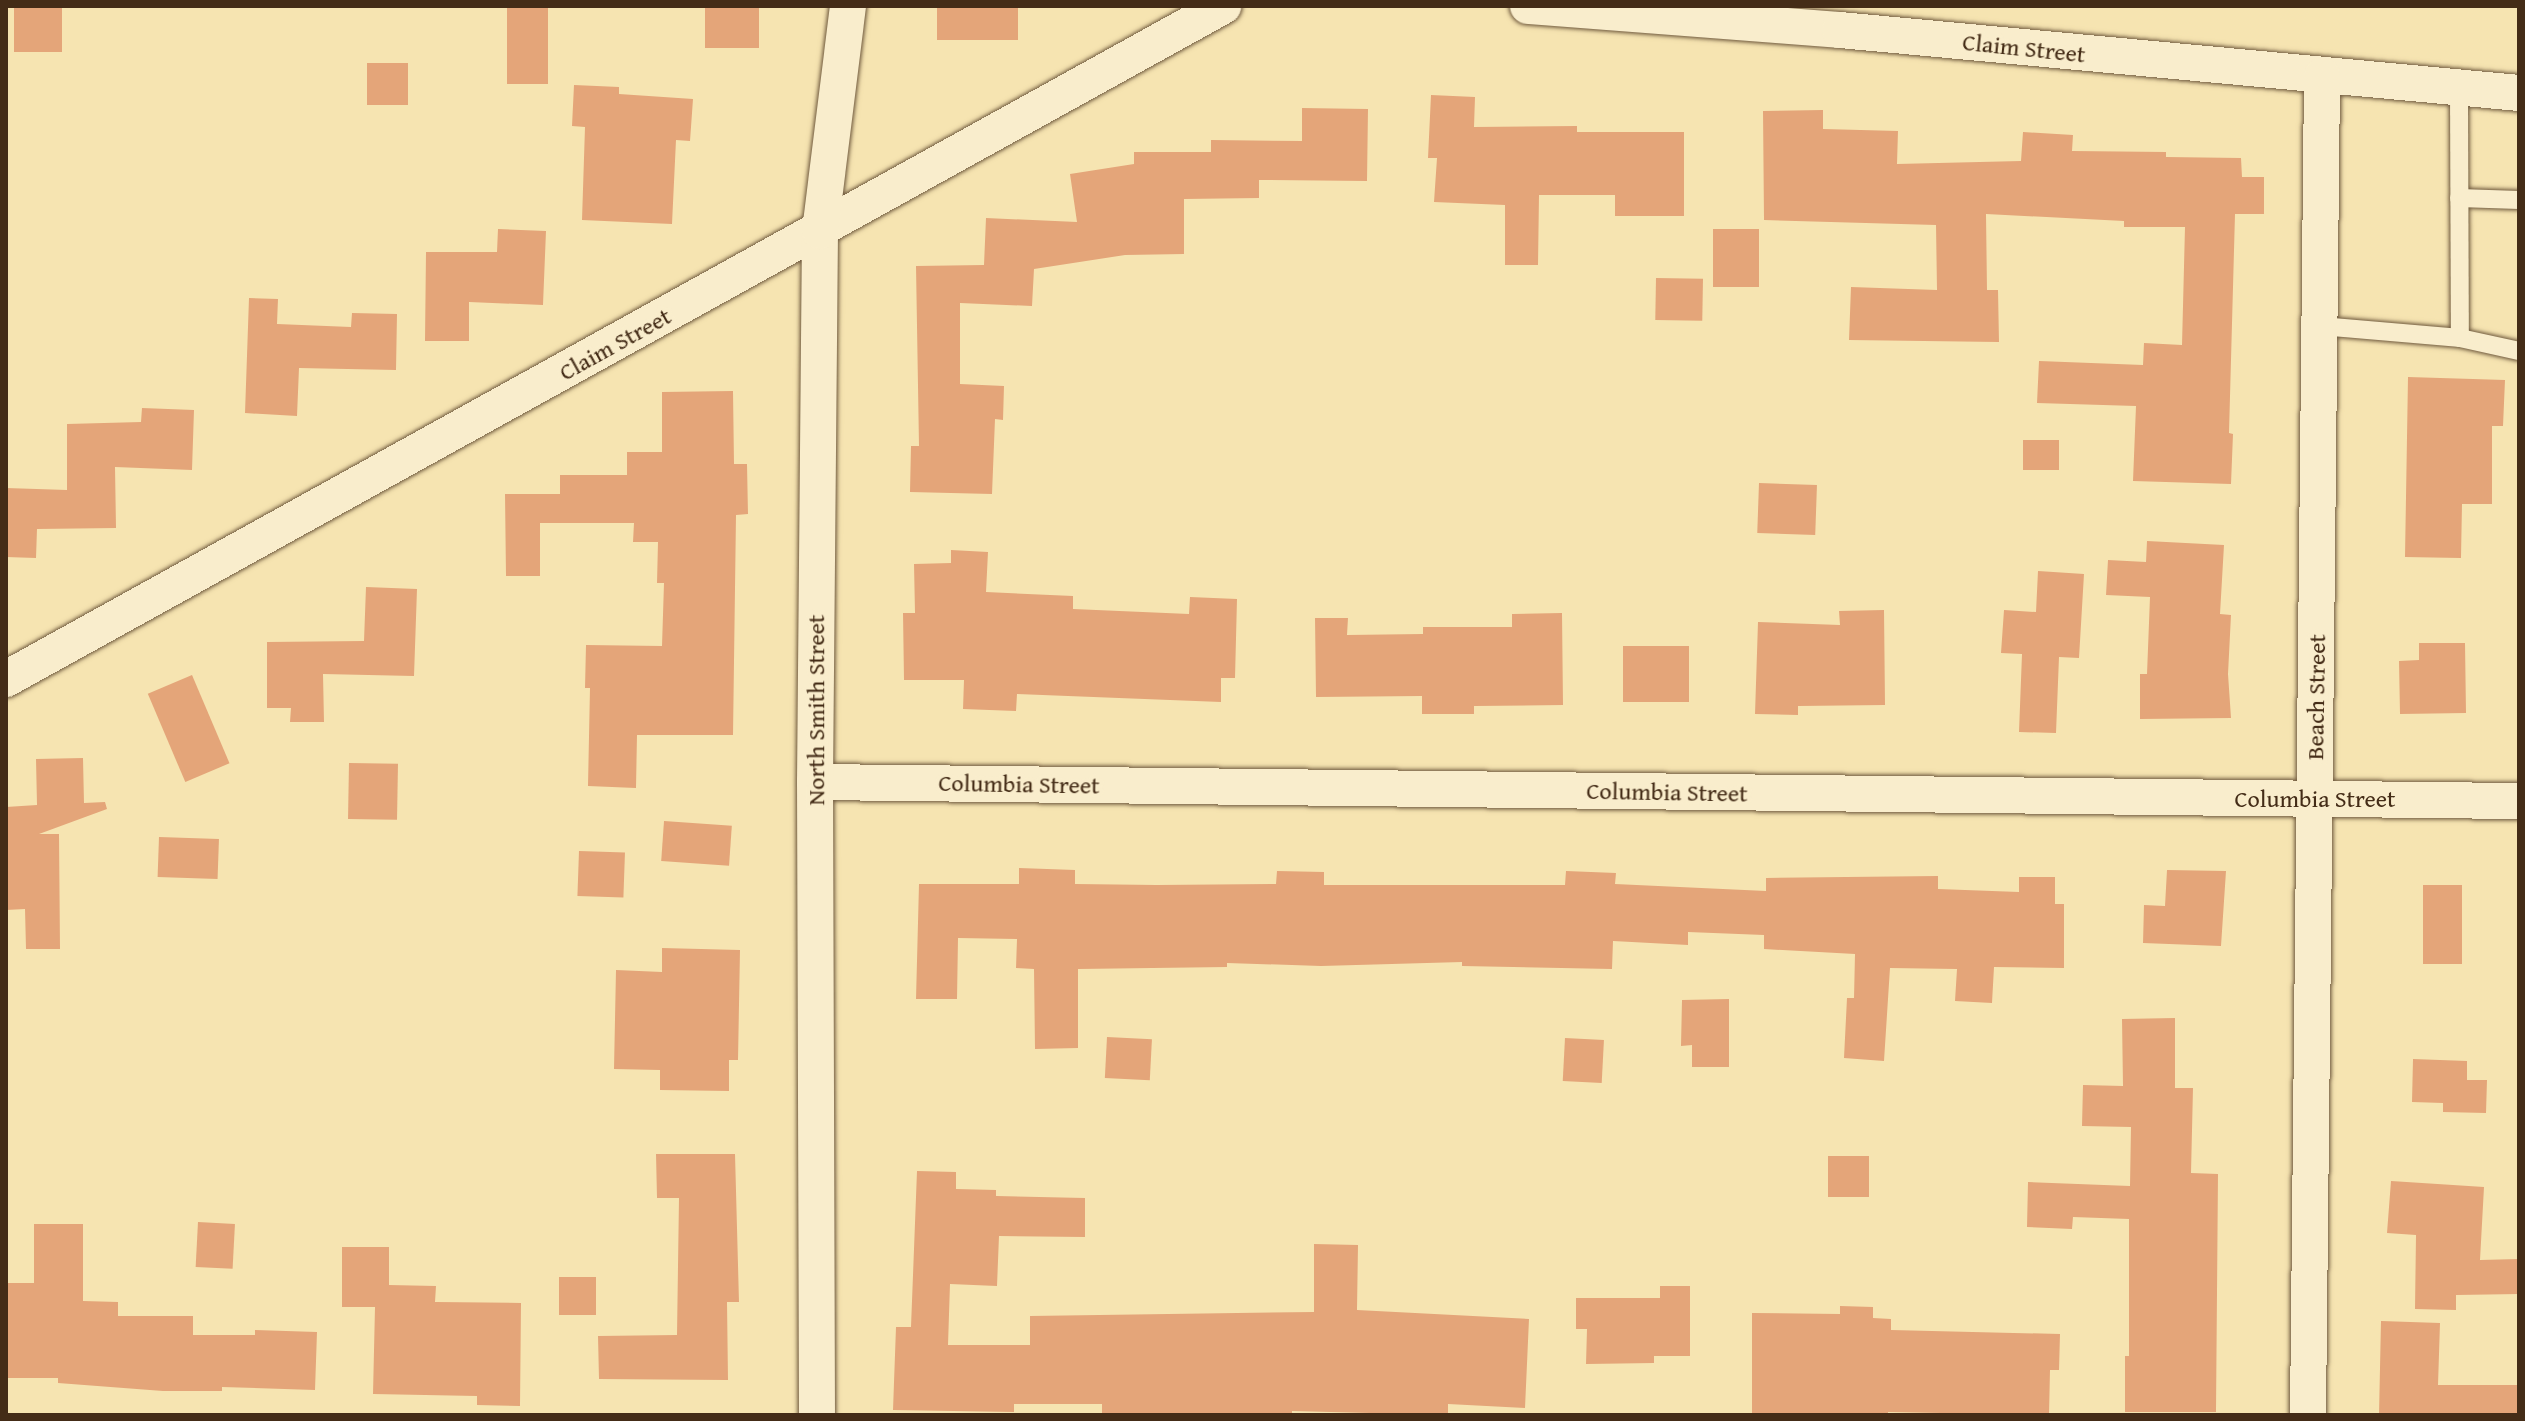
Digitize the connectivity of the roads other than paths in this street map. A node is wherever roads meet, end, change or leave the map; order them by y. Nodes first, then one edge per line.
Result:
1 (848, 6) edge
2 (1223, 6) edge
3 (1528, 6) edge
4 (1664, 11) edge
5 (2322, 76) junction
6 (2459, 88) junction
7 (2519, 93) edge
8 (2459, 198) junction
9 (2519, 200) edge
10 (820, 231) junction
11 (2321, 326) junction
12 (2460, 338) junction
13 (2519, 351) edge
14 (6, 679) edge
15 (815, 782) junction
16 (2315, 799) junction
17 (2519, 801) edge
18 (817, 1415) edge
19 (2308, 1415) edge

1 - 10 street, North Smith Street
2 - 10 street, Claim Street
3 - 4 street, Claim Street
4 - 5 street, Claim Street
5 - 6 street, Claim Street
5 - 11 street, Beach Street
6 - 7 street, Claim Street
6 - 8 lane
8 - 9 lane
8 - 12 lane
10 - 14 street, Claim Street
10 - 15 street, North Smith Street
11 - 12 lane
11 - 16 street, Beach Street
12 - 13 lane
15 - 16 street, Columbia Street
15 - 18 street, North Smith Street
16 - 17 street, Columbia Street
16 - 19 street, Beach Street

